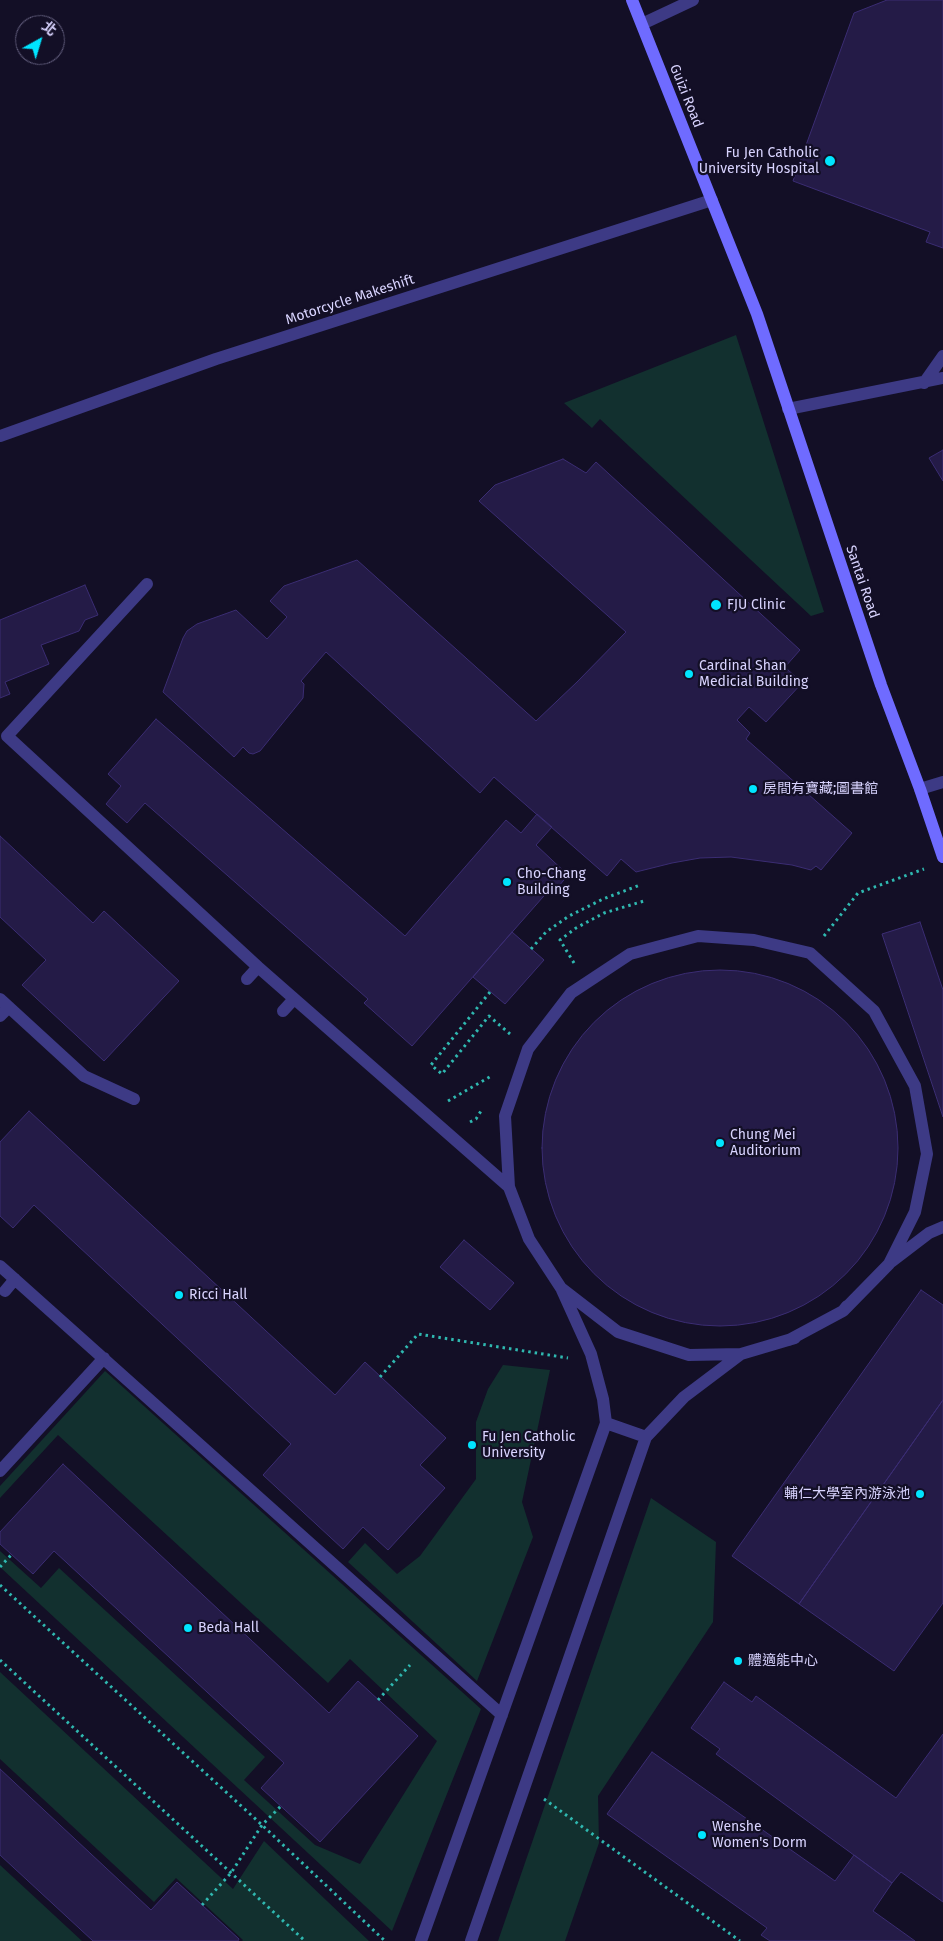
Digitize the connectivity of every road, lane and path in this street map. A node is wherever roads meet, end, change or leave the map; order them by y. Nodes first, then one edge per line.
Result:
1 (632, 0) edge
2 (693, 0) edge
3 (642, 24) junction
4 (712, 200) junction
5 (757, 314) joint
6 (943, 356) edge
7 (943, 378) edge
8 (924, 383) junction
9 (788, 409) junction
10 (0, 436) edge
11 (147, 584) dead end
12 (943, 782) edge
13 (920, 789) junction
14 (943, 857) edge
15 (925, 869) dead end
16 (640, 885) dead end
17 (644, 901) dead end
18 (531, 949) dead end
19 (810, 953) junction
20 (580, 957) dead end
21 (573, 962) junction
22 (258, 967) junction
23 (567, 968) dead end
24 (247, 979) dead end
25 (586, 983) junction
26 (490, 992) dead end
27 (294, 999) junction
28 (3, 1008) edge
29 (283, 1012) dead end
30 (515, 1026) dead end
31 (509, 1033) junction
32 (506, 1041) dead end
33 (528, 1049) junction
34 (496, 1067) dead end
35 (493, 1075) junction
36 (490, 1083) dead end
37 (134, 1099) dead end
38 (444, 1104) dead end
39 (484, 1106) dead end
40 (466, 1124) dead end
41 (508, 1187) junction
42 (943, 1227) edge
43 (889, 1264) junction
44 (0, 1266) edge
45 (15, 1279) junction
46 (561, 1288) junction
47 (5, 1291) dead end
48 (569, 1350) dead end
49 (741, 1354) junction
50 (104, 1358) junction
51 (380, 1376) dead end
52 (606, 1423) junction
53 (646, 1437) junction
54 (0, 1471) edge
55 (12, 1554) dead end
56 (0, 1567) edge
57 (0, 1585) edge
58 (426, 1647) junction
59 (0, 1660) edge
60 (378, 1700) dead end
61 (502, 1715) junction
62 (539, 1796) dead end
63 (281, 1806) dead end
64 (262, 1825) junction
65 (231, 1873) junction
66 (202, 1905) dead end
67 (305, 1941) edge
68 (385, 1941) edge
69 (421, 1941) edge
70 (471, 1941) edge
71 (740, 1941) edge

1 - 3 street, Guizi Road
2 - 3 lane
3 - 4 street, Guizi Road
4 - 5 street, Guizi Road
4 - 10 lane, Motorcycle Makeshift
5 - 9 street, Santai Road
6 - 8 lane
7 - 8 lane
8 - 9 lane
9 - 13 street, Santai Road
11 - 22 lane
12 - 13 lane
13 - 14 street, Santai Road
15 - 19 path
16 - 18 path
17 - 21 path
19 - 25 lane
19 - 43 lane
20 - 21 path
21 - 23 path
21 - 25 path
22 - 24 lane
22 - 27 lane
25 - 33 lane
26 - 31 path
27 - 29 lane
27 - 41 lane
28 - 37 lane
30 - 31 path
31 - 32 path
31 - 33 path
33 - 41 lane
34 - 35 path
35 - 36 path
35 - 38 path
39 - 40 path
41 - 46 lane
42 - 43 lane
43 - 49 lane
44 - 45 lane
45 - 47 lane
45 - 50 lane
46 - 49 lane
46 - 52 lane
48 - 51 path
49 - 53 lane
50 - 54 lane
50 - 58 lane
52 - 53 lane
52 - 61 lane
53 - 70 lane
55 - 56 path
57 - 64 path
58 - 60 path
58 - 61 lane
59 - 65 path
61 - 69 lane
62 - 71 path
63 - 64 path
64 - 65 path
64 - 68 path
65 - 66 path
65 - 67 path

